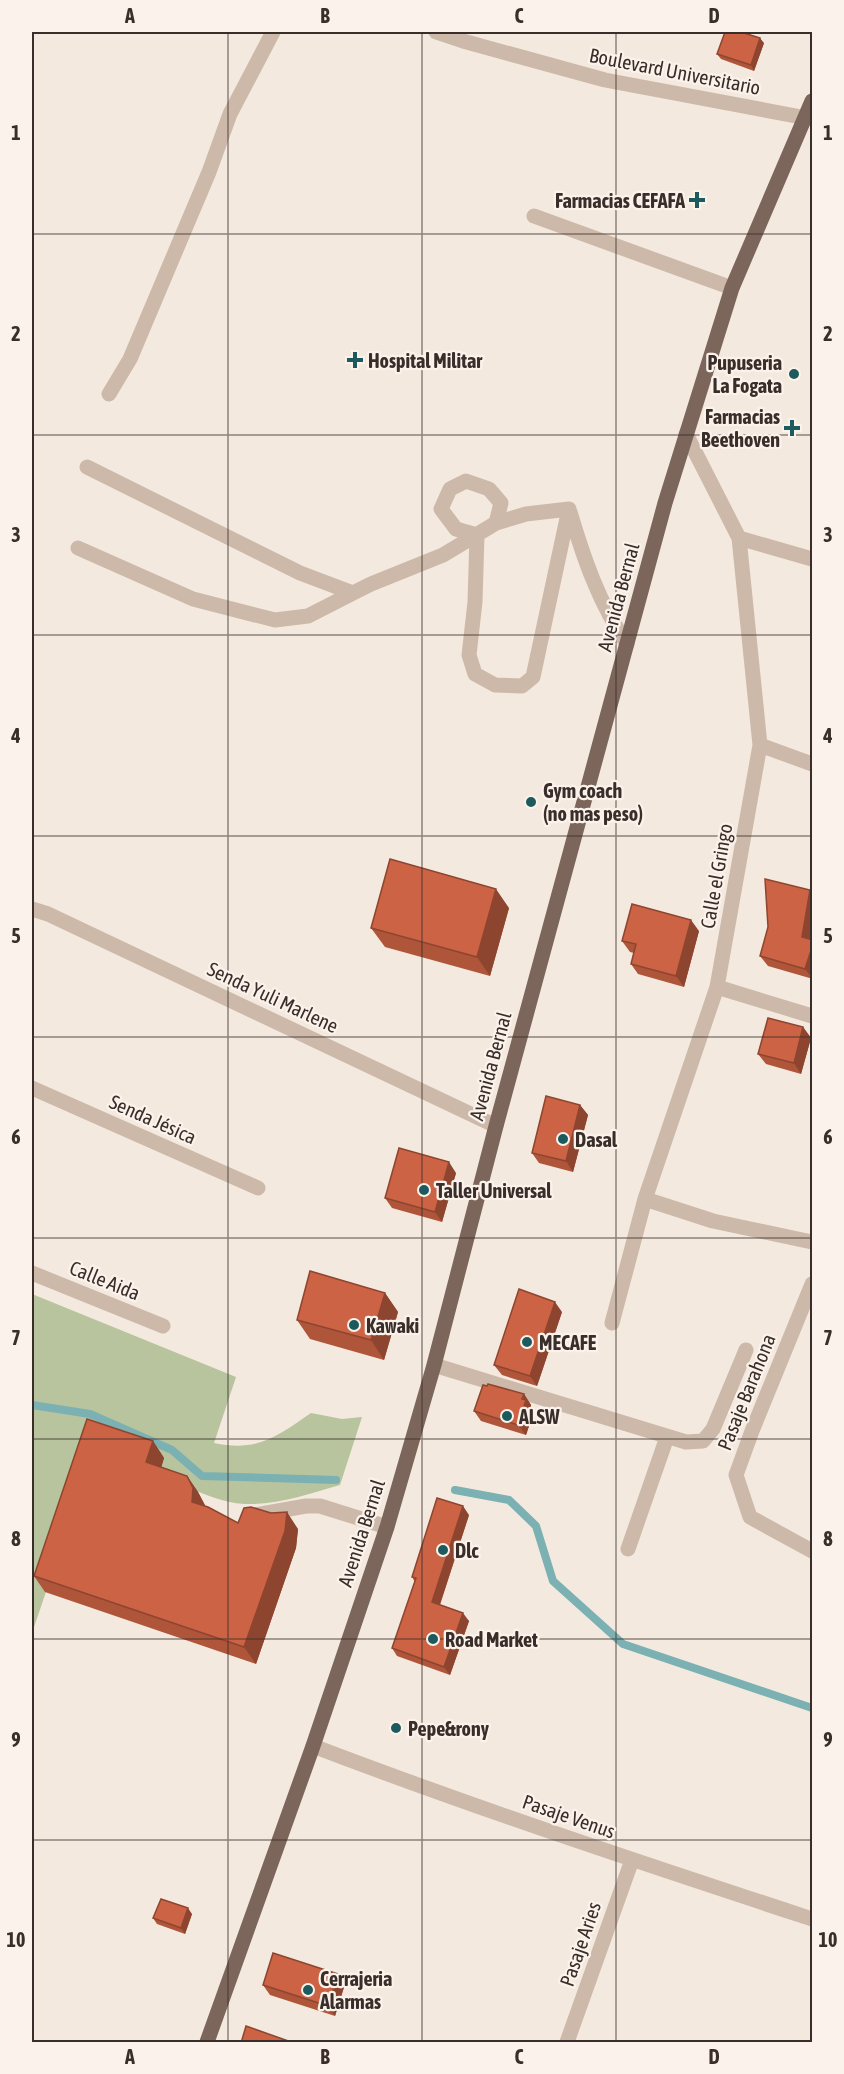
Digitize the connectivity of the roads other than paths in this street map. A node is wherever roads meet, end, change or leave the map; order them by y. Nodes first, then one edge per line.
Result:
1 (273, 32) edge
2 (436, 32) edge
3 (813, 100) edge
4 (808, 118) edge
5 (534, 216) dead end
6 (732, 288) junction
7 (109, 394) dead end
8 (686, 434) junction
9 (87, 467) dead end
10 (569, 509) junction
11 (496, 523) junction
12 (477, 535) junction
13 (739, 538) junction
14 (78, 548) dead end
15 (813, 559) edge
16 (353, 593) junction
17 (627, 644) junction
18 (760, 745) junction
19 (813, 764) edge
20 (32, 909) edge
21 (717, 987) junction
22 (813, 1016) edge
23 (32, 1088) edge
24 (495, 1126) junction
25 (258, 1188) dead end
26 (645, 1199) junction
27 (813, 1242) edge
28 (32, 1273) edge
29 (813, 1284) edge
30 (612, 1323) dead end
31 (163, 1326) dead end
32 (746, 1350) dead end
33 (434, 1365) junction
34 (667, 1437) junction
35 (255, 1515) edge
36 (387, 1527) junction
37 (627, 1549) dead end
38 (813, 1551) edge
39 (313, 1746) junction
40 (632, 1860) junction
41 (813, 1919) edge
42 (207, 2043) edge
43 (567, 2043) edge

1 - 7 street
2 - 4 street, Boulevard Universitario
3 - 4 main road, Avenida Bernal
4 - 6 main road, Avenida Bernal
5 - 6 street
6 - 8 main road, Avenida Bernal
8 - 13 street, Calle el Gringo
8 - 17 main road, Avenida Bernal
9 - 16 street
10 - 11 street
10 - 12 street
10 - 17 street
11 - 12 street
11 - 12 street
12 - 16 street
13 - 15 street
13 - 18 street, Calle el Gringo
14 - 16 street
17 - 24 main road, Avenida Bernal
18 - 19 street
18 - 21 street, Calle el Gringo
20 - 24 street, Senda Yuli Marlene
21 - 22 street
21 - 26 street, Calle el Gringo
23 - 25 street, Senda Jésica
24 - 33 main road, Avenida Bernal
26 - 27 street
26 - 30 street, Calle el Gringo
28 - 31 street, Calle Aida
29 - 38 street, Pasaje Barahona
32 - 34 street
33 - 34 street
33 - 36 main road, Avenida Bernal
34 - 37 street
35 - 36 street
36 - 39 main road, Avenida Bernal
39 - 40 street, Pasaje Venus
39 - 42 main road, Avenida Bernal
40 - 41 street, Pasaje Venus
40 - 43 street, Pasaje Aries

